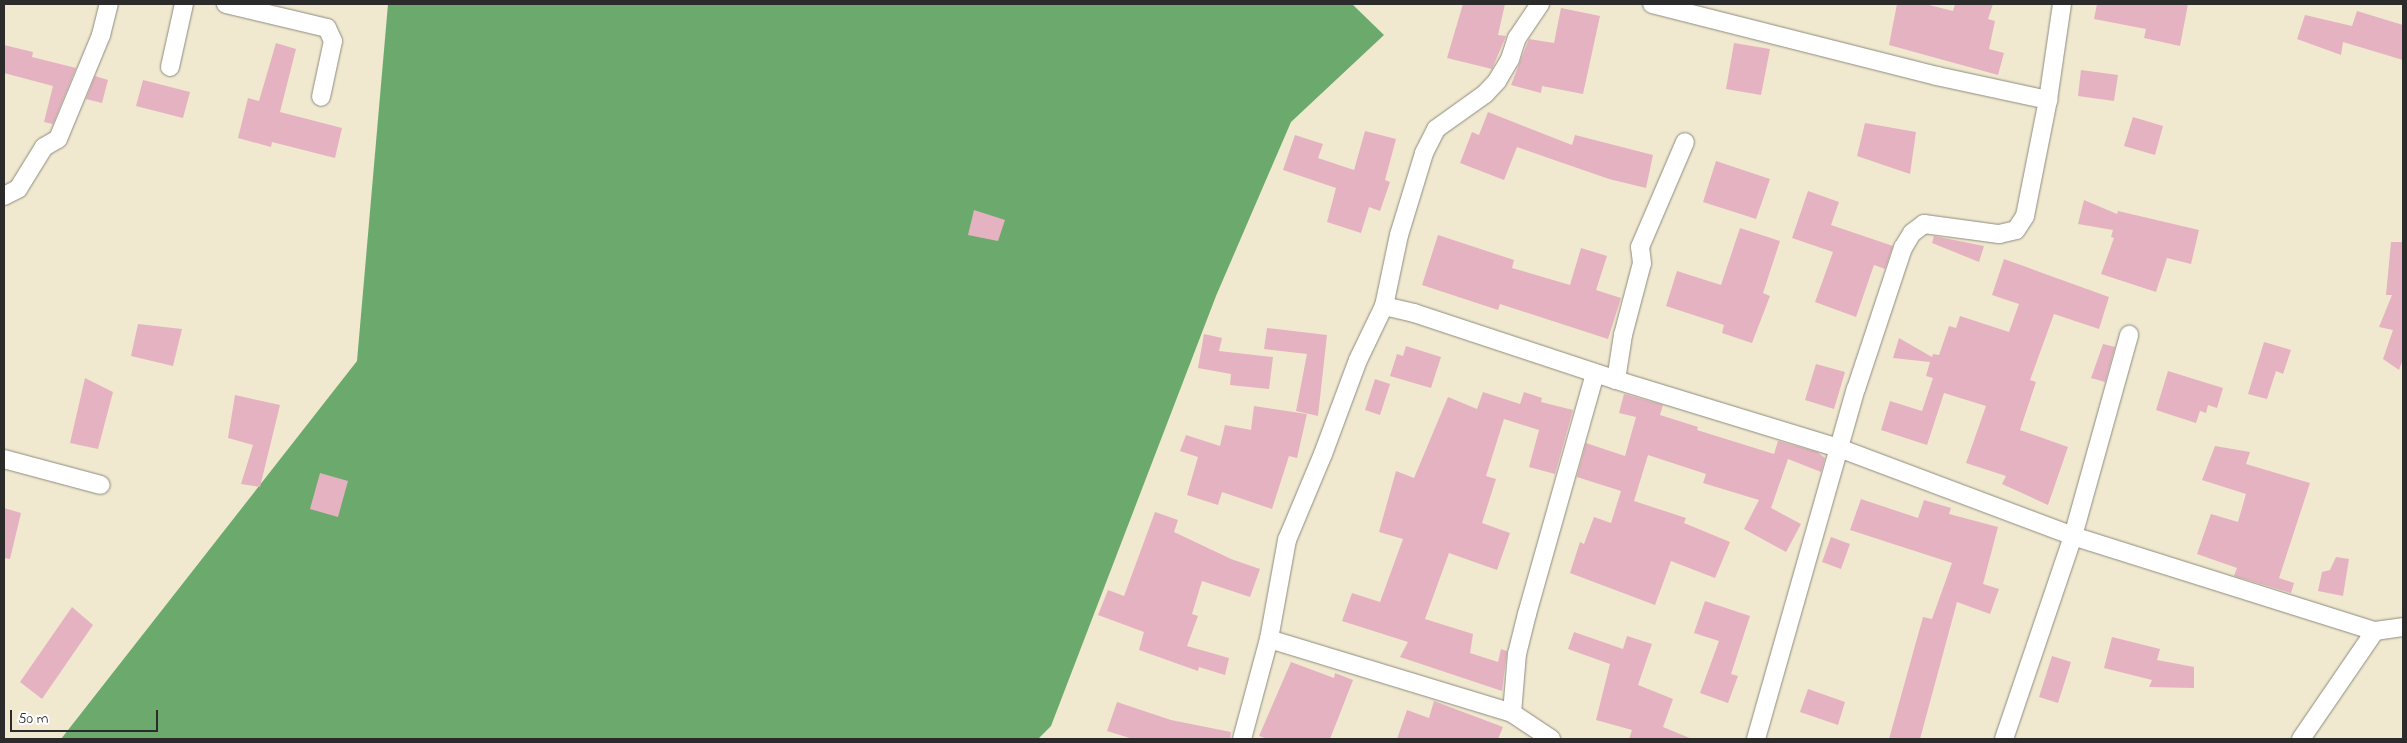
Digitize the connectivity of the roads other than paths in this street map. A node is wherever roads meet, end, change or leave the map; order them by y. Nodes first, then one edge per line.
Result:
1 (109, 4) edge
2 (184, 4) edge
3 (226, 4) edge
4 (1540, 4) edge
5 (2062, 4) edge
6 (1663, 5) edge
7 (170, 67) dead end
8 (321, 97) dead end
9 (2048, 100) junction
10 (1685, 142) dead end
11 (4, 196) edge
12 (1384, 306) junction
13 (2129, 335) dead end
14 (1595, 374) junction
15 (1616, 380) junction
16 (1839, 448) junction
17 (4, 459) edge
18 (101, 485) dead end
19 (2073, 536) junction
20 (2403, 627) edge
21 (2375, 631) junction
22 (1269, 639) junction
23 (1512, 713) junction
24 (1242, 739) edge
25 (1551, 739) edge
26 (1756, 739) edge
27 (2004, 739) edge
28 (2301, 739) edge

1 - 11 street
2 - 7 street
3 - 8 street
4 - 12 street
5 - 9 street
6 - 9 street
9 - 16 street
10 - 15 street
12 - 14 street
12 - 22 street
13 - 19 street
14 - 15 street
14 - 23 street
15 - 16 street
16 - 19 street
16 - 26 street
17 - 18 street
19 - 21 street
19 - 27 street
20 - 21 street
21 - 28 street
22 - 23 street
22 - 24 street
23 - 25 street

